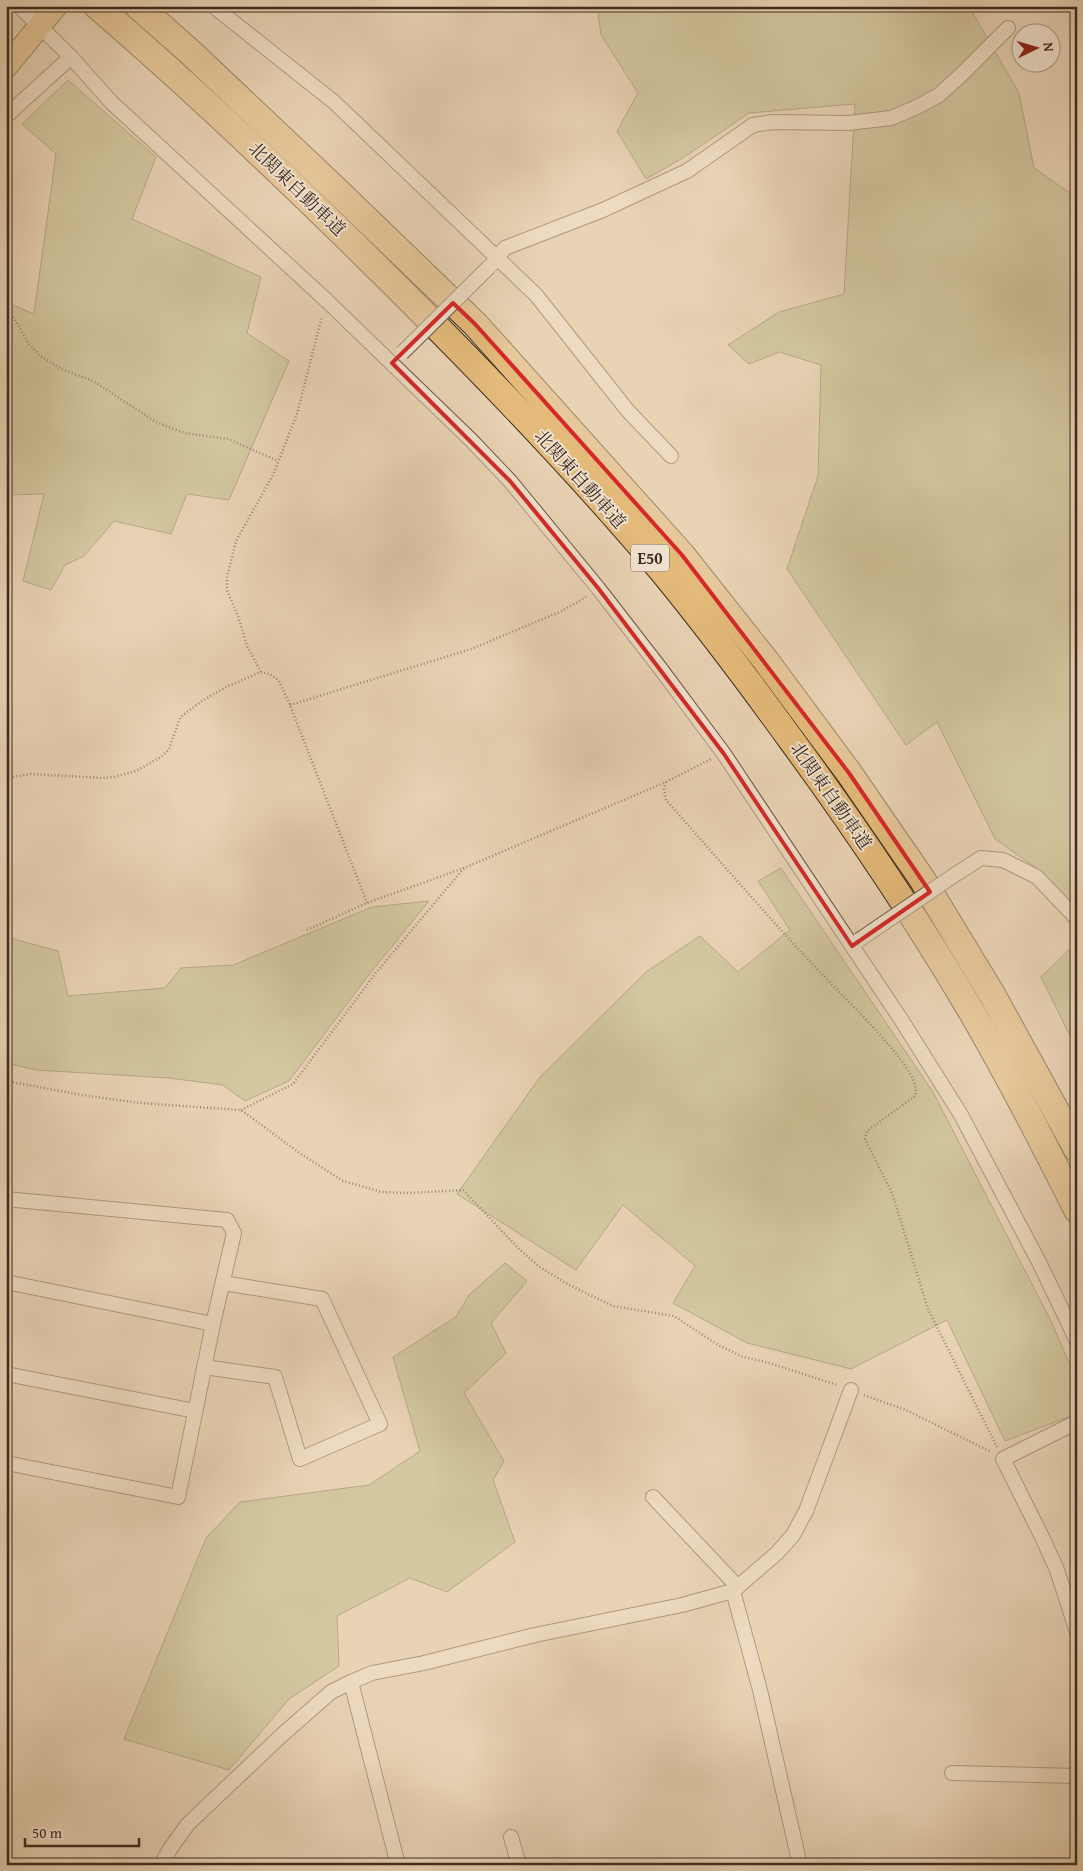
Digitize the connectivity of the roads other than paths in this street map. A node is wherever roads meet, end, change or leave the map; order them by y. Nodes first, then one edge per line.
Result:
1 (19, 6) edge
2 (97, 6) edge
3 (138, 6) edge
4 (213, 6) edge
5 (48, 16) edge
6 (1008, 28) dead end
7 (71, 58) junction
8 (6, 67) edge
9 (6, 116) edge
10 (493, 262) junction
11 (397, 358) junction
12 (671, 456) dead end
13 (1077, 920) edge
14 (855, 943) junction
15 (1077, 1149) edge
16 (6, 1199) edge
17 (1077, 1210) edge
18 (6, 1282) edge
19 (223, 1283) junction
20 (213, 1324) junction
21 (1077, 1341) edge
22 (204, 1367) junction
23 (6, 1374) edge
24 (851, 1390) road end
25 (195, 1411) junction
26 (1077, 1422) edge
27 (6, 1463) edge
28 (653, 1497) dead end
29 (736, 1589) junction
30 (1077, 1632) edge
31 (351, 1682) junction
32 (952, 1773) dead end
33 (1077, 1776) edge
34 (512, 1837) dead end
35 (161, 1865) edge
36 (398, 1865) edge
37 (520, 1865) edge
38 (800, 1865) edge

1 - 5 street
2 - 17 highway, 北関東自動車道 / E50
3 - 15 highway, 北関東自動車道 / E50
4 - 10 street
5 - 7 street
5 - 8 main road
6 - 10 street
7 - 9 street
7 - 11 street
10 - 11 street, bridge
10 - 12 street
11 - 14 street
13 - 14 street, bridge
14 - 21 street
16 - 19 street
18 - 20 street
19 - 20 street
19 - 22 street
20 - 22 street
22 - 25 street
23 - 25 street
24 - 29 street
25 - 27 street
26 - 30 street
28 - 29 street
29 - 31 street
29 - 38 street
31 - 35 street
31 - 36 street
32 - 33 street
34 - 37 street

